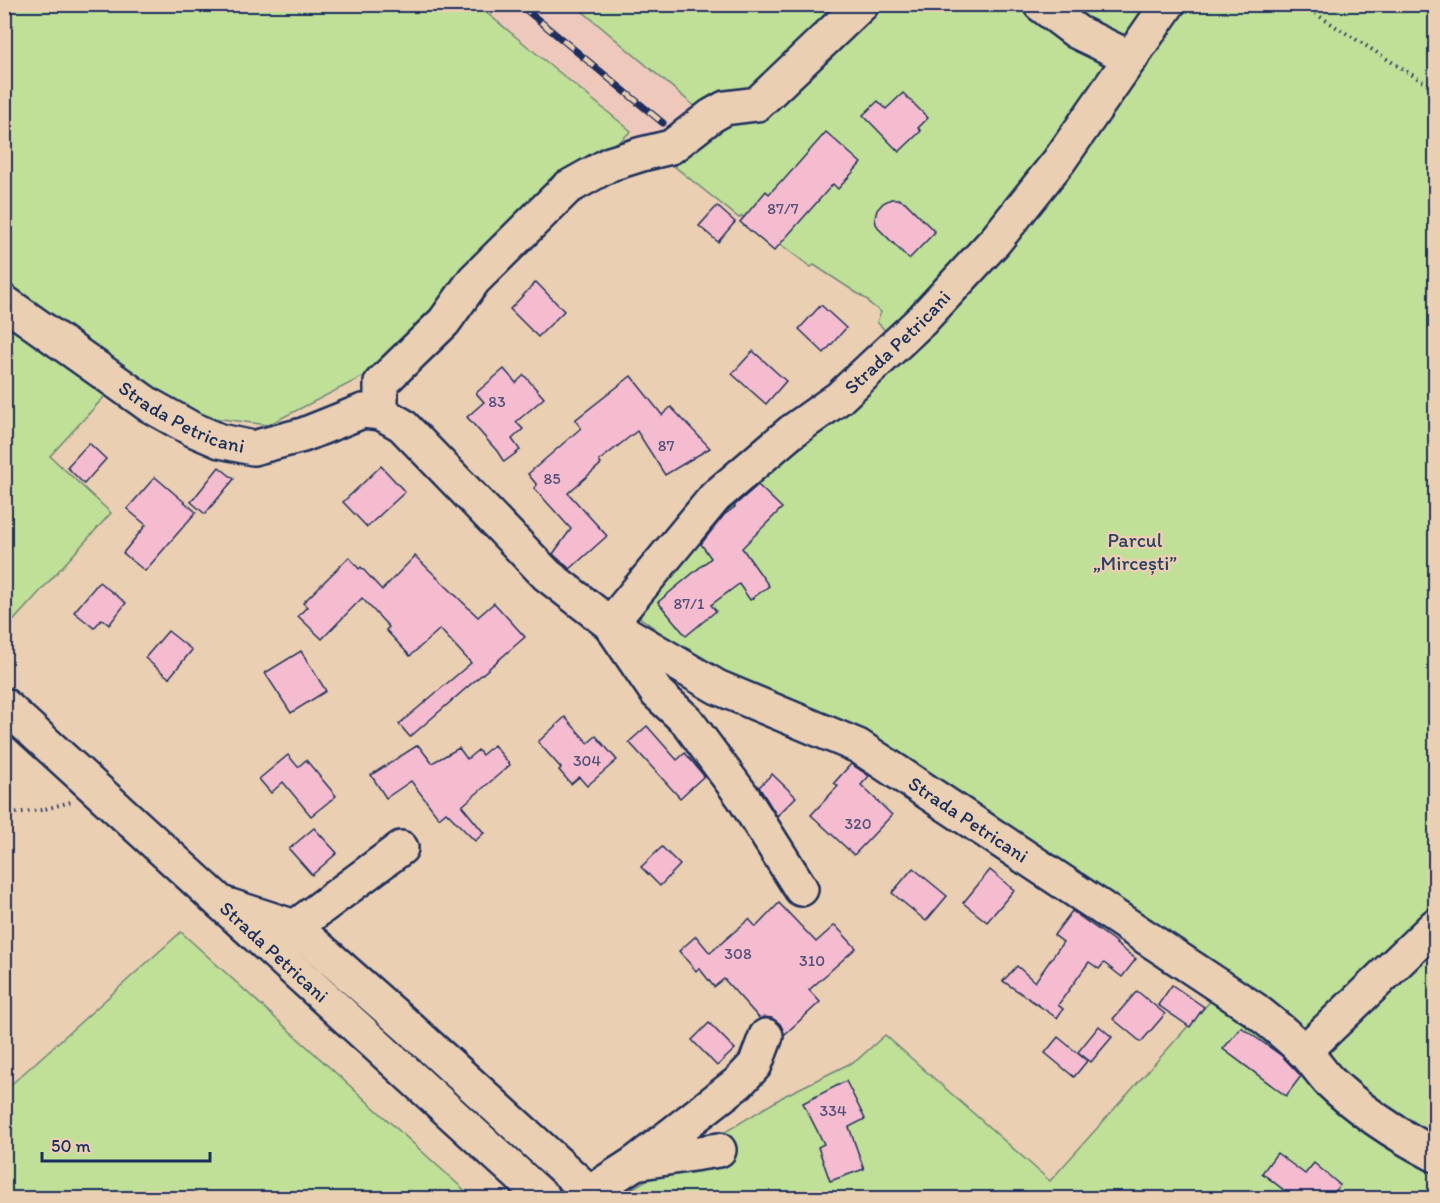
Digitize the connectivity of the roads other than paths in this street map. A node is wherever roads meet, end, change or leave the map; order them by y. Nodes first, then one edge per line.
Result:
1 (862, 4) edge
2 (1040, 4) edge
3 (1168, 4) edge
4 (1131, 57) junction
5 (4, 302) edge
6 (381, 413) junction
7 (610, 624) junction
8 (717, 687) junction
9 (4, 705) edge
10 (687, 722) junction
11 (402, 848) dead end
12 (801, 890) dead end
13 (221, 903) junction
14 (1436, 925) edge
15 (295, 927) junction
16 (766, 1036) dead end
17 (1304, 1052) junction
18 (719, 1150) dead end
19 (1436, 1155) edge
20 (635, 1163) junction
21 (589, 1197) edge
22 (544, 1198) edge

1 - 6 street
2 - 4 street
3 - 4 street, Strada Petricani
4 - 7 street, Strada Petricani
5 - 6 street, Strada Petricani
6 - 7 street, Strada Petricani
7 - 8 street, Strada Petricani
7 - 10 street, Strada Petricani
8 - 10 street
8 - 17 street, Strada Petricani
9 - 13 street, Strada Petricani
10 - 12 street, Strada Petricani
11 - 15 street
13 - 15 street
13 - 22 street, Strada Petricani
14 - 17 street
15 - 21 street
16 - 20 street
17 - 19 street, Strada Petricani
18 - 20 street
20 - 21 street

